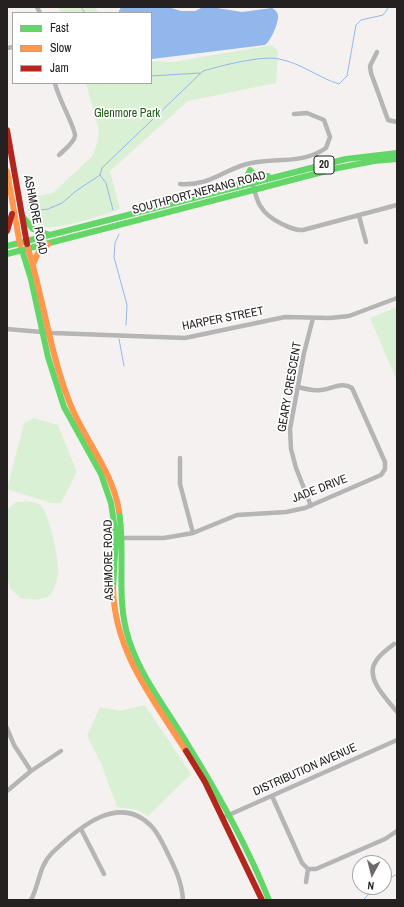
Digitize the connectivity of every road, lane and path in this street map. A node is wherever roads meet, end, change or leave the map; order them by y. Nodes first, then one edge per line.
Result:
1 (377, 52) dead end
2 (55, 84) edge
3 (294, 114) dead end
4 (397, 122) edge
5 (7, 130) edge
6 (397, 153) edge
7 (59, 155) dead end
8 (397, 158) edge
9 (249, 167) junction
10 (7, 171) edge
11 (277, 177) junction
12 (180, 184) dead end
13 (254, 186) junction
14 (230, 189) junction
15 (397, 205) edge
16 (13, 210) junction
17 (359, 216) junction
18 (22, 217) junction
19 (7, 231) edge
20 (50, 235) junction
21 (26, 241) junction
22 (366, 242) dead end
23 (19, 243) junction
24 (50, 243) junction
25 (7, 246) edge
26 (25, 249) junction
27 (9, 253) edge
28 (26, 264) junction
29 (33, 264) junction
30 (397, 298) edge
31 (313, 318) junction
32 (7, 329) edge
33 (46, 332) junction
34 (298, 387) junction
35 (180, 458) dead end
36 (311, 506) junction
37 (193, 533) junction
38 (119, 538) junction
39 (394, 644) dead end
40 (397, 712) edge
41 (7, 728) edge
42 (397, 740) edge
43 (61, 751) dead end
44 (31, 771) junction
45 (7, 791) edge
46 (272, 796) junction
47 (230, 814) junction
48 (222, 818) junction
49 (81, 829) junction
50 (397, 831) edge
51 (308, 869) junction
52 (104, 874) dead end
53 (306, 882) dead end
54 (31, 900) edge
55 (183, 900) edge
56 (262, 900) edge
57 (269, 900) edge

1 - 4 street
2 - 7 street
3 - 9 street
5 - 18 main road, ASHMORE ROAD
6 - 11 main road, SOUTHPORT-NERANG ROAD / 20
8 - 13 main road, SOUTHPORT-NERANG ROAD / 20
9 - 11 main road
9 - 12 street
9 - 13 street
9 - 14 main road
10 - 16 main road, ASHMORE ROAD
11 - 13 main road, SOUTHPORT-NERANG ROAD / 20
13 - 14 main road, SOUTHPORT-NERANG ROAD / 20
13 - 17 street
13 - 24 main road, SOUTHPORT-NERANG ROAD / 20
14 - 20 main road, SOUTHPORT-NERANG ROAD / 20
15 - 17 street
16 - 19 main road
16 - 23 main road, ASHMORE ROAD
17 - 22 street
18 - 20 main road
18 - 21 main road, ASHMORE ROAD
20 - 21 main road, SOUTHPORT-NERANG ROAD / 20
21 - 23 main road, SOUTHPORT-NERANG ROAD / 20
21 - 26 main road, ASHMORE ROAD
23 - 25 main road, SOUTHPORT-NERANG ROAD / 20
23 - 26 main road, ASHMORE ROAD
24 - 26 main road, SOUTHPORT-NERANG ROAD / 20
24 - 29 main road
26 - 27 main road, SOUTHPORT-NERANG ROAD / 20
26 - 28 main road, ASHMORE ROAD
26 - 29 main road, ASHMORE ROAD
27 - 28 main road
28 - 33 main road, ASHMORE ROAD
29 - 33 main road, ASHMORE ROAD
30 - 31 street, HARPER STREET
31 - 33 street, HARPER STREET
31 - 34 street, GEARY CRESCENT
32 - 33 street, HARPER STREET
33 - 38 main road, ASHMORE ROAD
34 - 36 street, GEARY CRESCENT
34 - 36 street, JADE DRIVE
35 - 37 street
36 - 37 street, JADE DRIVE
37 - 38 street, JADE DRIVE
38 - 47 main road, ASHMORE ROAD
38 - 48 main road, ASHMORE ROAD
39 - 40 street
41 - 44 street
42 - 46 street, DISTRIBUTION AVENUE
43 - 44 street
44 - 45 street
46 - 47 street, DISTRIBUTION AVENUE
46 - 51 street
47 - 48 street, DISTRIBUTION AVENUE
47 - 57 main road, ASHMORE ROAD
48 - 56 main road, ASHMORE ROAD
49 - 52 street
49 - 54 street
49 - 55 street
50 - 51 street
51 - 53 street

